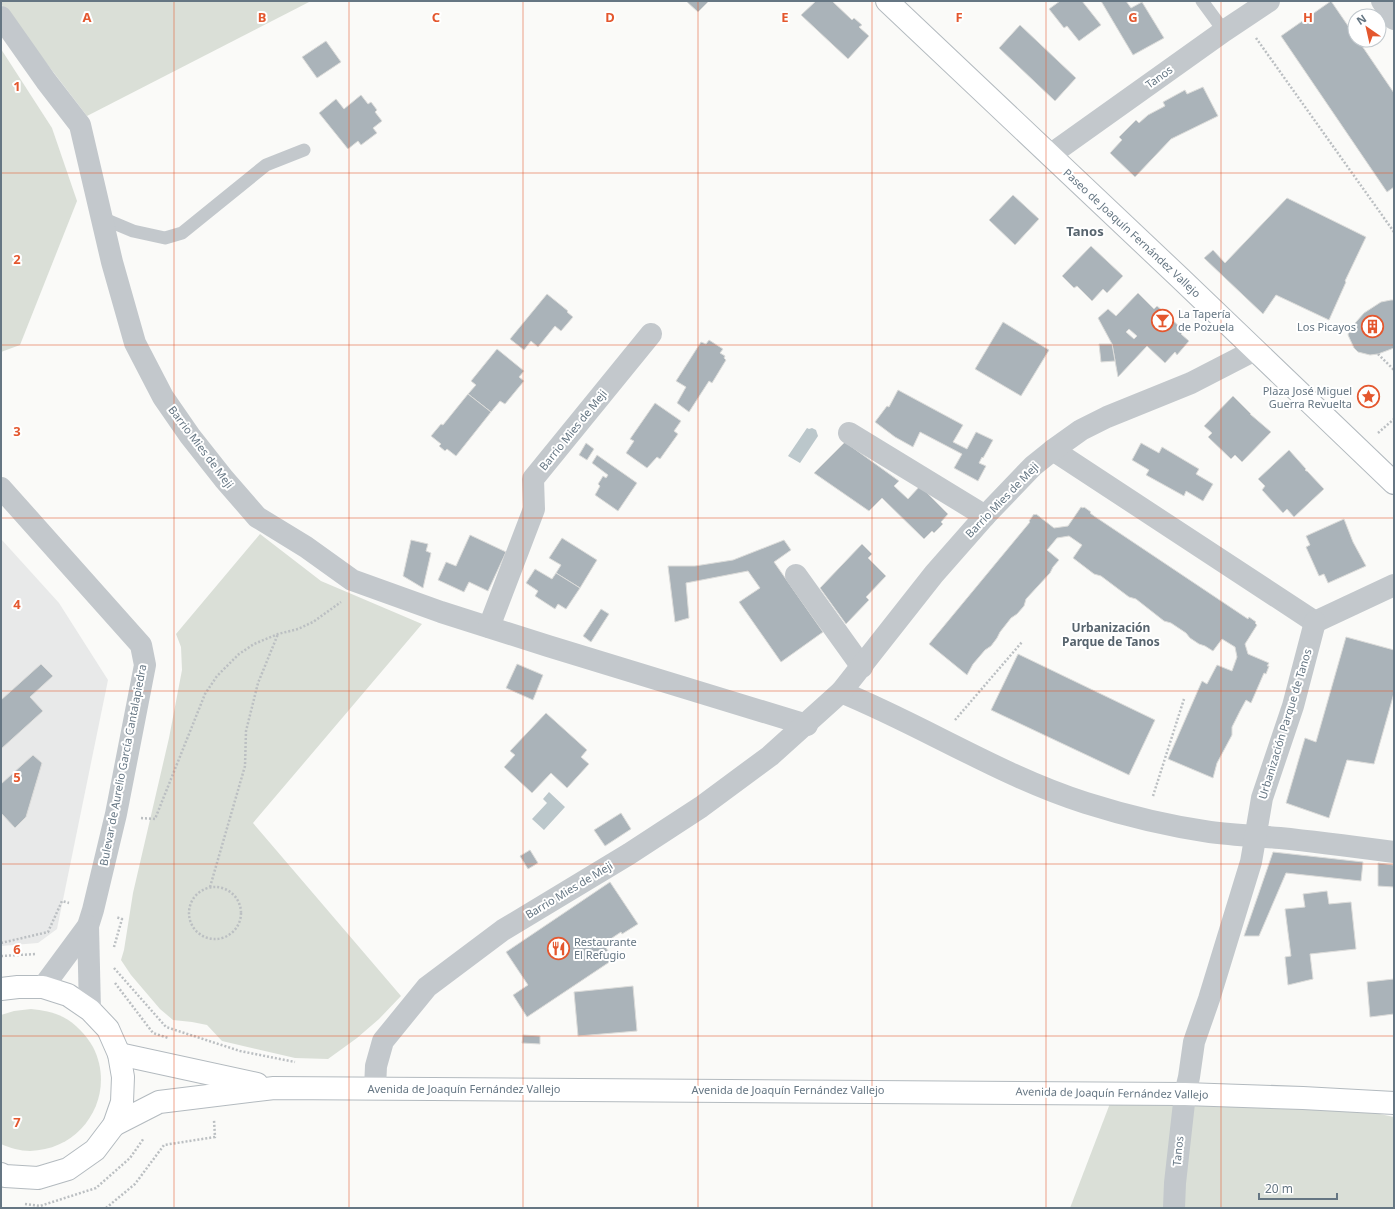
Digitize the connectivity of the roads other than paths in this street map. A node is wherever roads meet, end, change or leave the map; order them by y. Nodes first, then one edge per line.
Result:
1 (887, 1) edge
2 (1202, 1) edge
3 (1269, 1) edge
4 (1382, 1) edge
5 (1, 17) edge
6 (1394, 19) edge
7 (1224, 31) junction
8 (304, 150) dead end
9 (1050, 155) junction
10 (102, 218) junction
11 (651, 334) dead end
12 (1255, 350) junction
13 (849, 433) dead end
14 (1053, 450) junction
15 (1394, 483) edge
16 (1, 488) edge
17 (985, 516) junction
18 (796, 575) dead end
19 (1394, 585) edge
20 (1315, 622) junction
21 (488, 627) junction
22 (862, 667) junction
23 (841, 692) junction
24 (806, 725) junction
25 (1255, 836) junction
26 (1394, 852) edge
27 (91, 918) junction
28 (43, 988) junction
29 (1, 989) edge
30 (90, 1010) junction
31 (119, 1054) junction
32 (274, 1088) junction
33 (375, 1088) junction
34 (1184, 1094) junction
35 (1394, 1104) edge
36 (114, 1125) junction
37 (1, 1174) edge
38 (1174, 1208) edge

1 - 9 street, Paseo de Joaquín Fernández Vallejo
2 - 7 lane
3 - 7 street, Tanos
4 - 6 street
5 - 10 street, Barrio Mies de Meji
7 - 9 street, Tanos
8 - 10 lane
9 - 12 street, Paseo de Joaquín Fernández Vallejo
10 - 21 street, Barrio Mies de Meji
11 - 21 street, Barrio Mies de Meji
12 - 14 street, Barrio Mies de Meji
12 - 15 street, Paseo de Joaquín Fernández Vallejo
13 - 17 street
14 - 17 street, Barrio Mies de Meji
14 - 20 street
16 - 27 street, Bulevar de Aurelio García Cantalapiedra
17 - 22 street, Barrio Mies de Meji
18 - 22 street
19 - 20 street
20 - 25 street, Urbanización Parque de Tanos
21 - 24 street, Barrio Mies de Meji
22 - 23 street, Barrio Mies de Meji
23 - 24 street, Barrio Mies de Meji
23 - 25 street
24 - 33 street, Barrio Mies de Meji
25 - 26 street
25 - 34 street, Urbanización Parque de Tanos
27 - 28 street, Bulevar de Aurelio García Cantalapiedra
27 - 30 street, Bulevar de Aurelio García Cantalapiedra
28 - 29 street
28 - 30 street
30 - 31 street
31 - 32 street, Avenida de Joaquín Fernández Vallejo
31 - 36 street
32 - 33 street, Avenida de Joaquín Fernández Vallejo
32 - 36 street, Avenida de Joaquín Fernández Vallejo
33 - 34 street, Avenida de Joaquín Fernández Vallejo
34 - 35 street, Avenida de Joaquín Fernández Vallejo
34 - 38 street, Tanos
36 - 37 street

